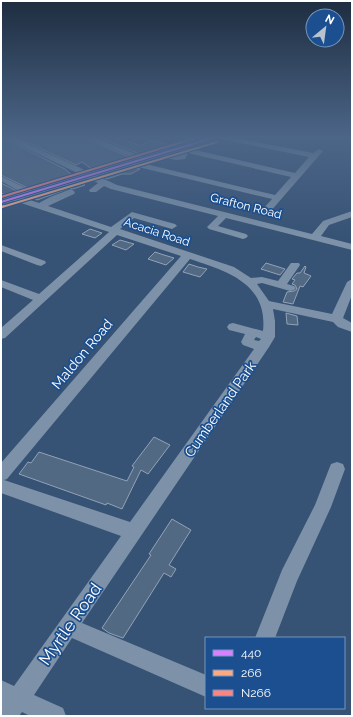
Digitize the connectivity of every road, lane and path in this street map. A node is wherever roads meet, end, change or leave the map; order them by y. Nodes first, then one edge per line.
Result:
1 (79, 170) edge
2 (101, 170) edge
3 (175, 170) edge
4 (272, 170) edge
5 (302, 170) edge
6 (89, 175) junction
7 (297, 176) junction
8 (1, 178) edge
9 (104, 182) junction
10 (93, 190) dead end
11 (71, 192) dead end
12 (29, 193) junction
13 (15, 198) junction
14 (277, 198) junction
15 (1, 202) edge
16 (41, 206) junction
17 (267, 210) dead end
18 (225, 214) junction
19 (351, 216) edge
20 (172, 226) dead end
21 (114, 231) junction
22 (243, 236) dead end
23 (315, 237) junction
24 (352, 247) edge
25 (1, 248) edge
26 (188, 255) junction
27 (41, 263) dead end
28 (295, 265) dead end
29 (249, 281) junction
30 (352, 282) edge
31 (1, 283) edge
32 (37, 298) junction
33 (267, 304) junction
34 (337, 318) junction
35 (232, 327) dead end
36 (352, 328) edge
37 (1, 335) edge
38 (266, 342) junction
39 (337, 469) dead end
40 (1, 474) edge
41 (1, 486) edge
42 (134, 532) junction
43 (69, 627) junction
44 (264, 637) edge
45 (205, 686) edge
46 (8, 702) edge
47 (55, 716) edge

1 - 6 street, Grafton Road
2 - 6 main road
3 - 14 street
4 - 7 street
5 - 7 street
6 - 9 street, Grafton Road
6 - 12 main road
7 - 14 street
8 - 12 street
9 - 10 street
9 - 18 street, Grafton Road
11 - 16 street
12 - 13 main road
13 - 15 main road
13 - 16 street, Acacia Road
14 - 17 street
16 - 21 street, Acacia Road
18 - 22 street
18 - 23 street, Grafton Road
19 - 23 street
20 - 21 street
21 - 26 street, Acacia Road
21 - 32 street
23 - 24 street, Grafton Road
25 - 27 street
26 - 29 street, Acacia Road
26 - 40 street, Maldon Road
28 - 29 street
29 - 33 street
30 - 34 street
31 - 32 street
32 - 37 street
33 - 34 street
33 - 38 street
34 - 36 street
35 - 38 street
38 - 42 street, Cumberland Park
39 - 44 street
41 - 42 street
42 - 43 street, Myrtle Road
43 - 45 street
43 - 46 street, Myrtle Road
46 - 47 street

